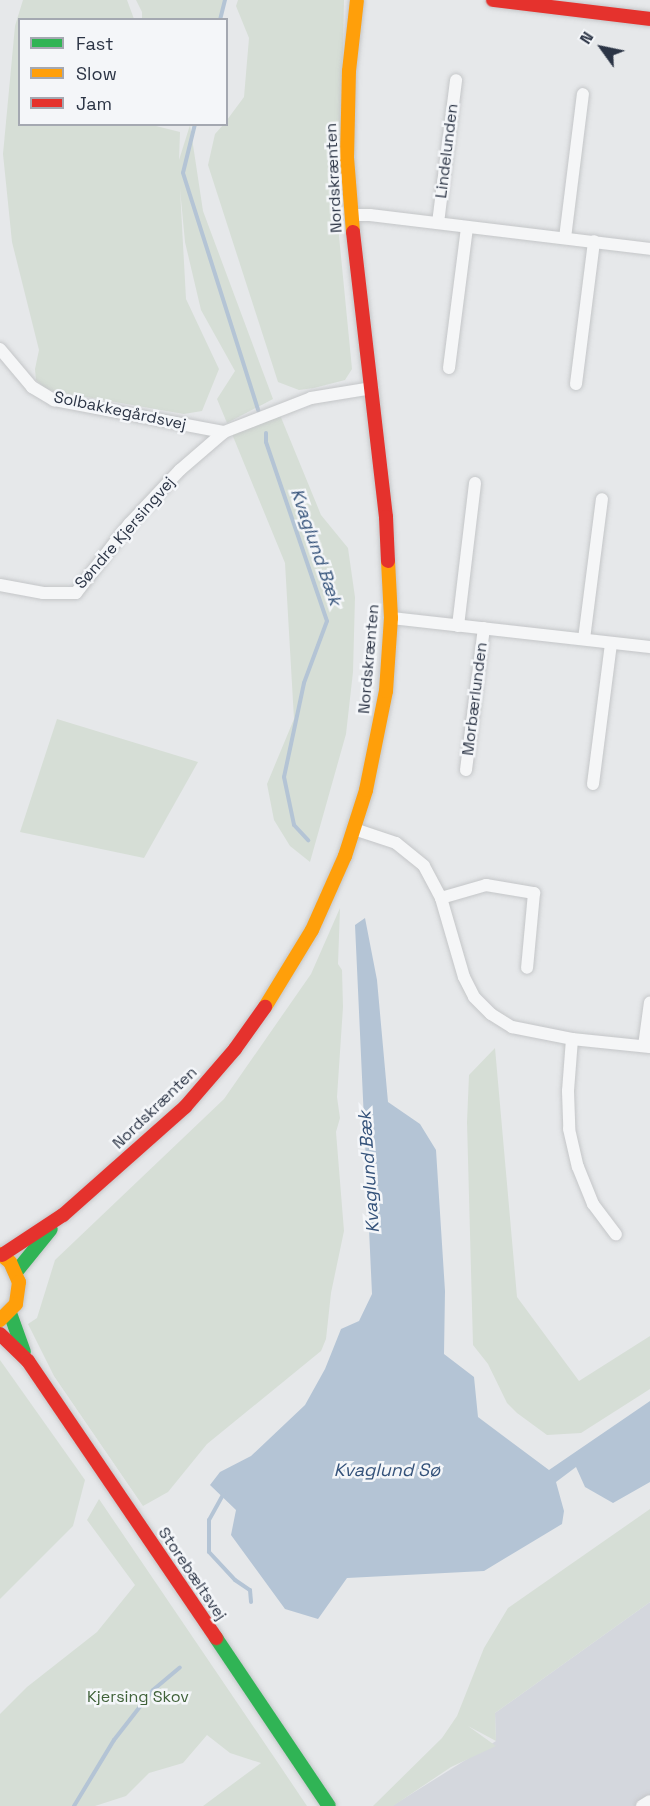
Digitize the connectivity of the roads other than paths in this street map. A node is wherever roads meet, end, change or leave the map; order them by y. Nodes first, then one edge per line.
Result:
1 (357, 0) edge
2 (493, 0) edge
3 (650, 19) edge
4 (456, 80) dead end
5 (583, 94) dead end
6 (351, 215) junction
7 (438, 223) junction
8 (467, 227) junction
9 (565, 238) junction
10 (594, 242) junction
11 (650, 249) edge
12 (0, 349) edge
13 (449, 368) dead end
14 (576, 384) dead end
15 (372, 388) junction
16 (224, 432) junction
17 (475, 483) dead end
18 (602, 499) dead end
19 (0, 585) edge
20 (391, 618) junction
21 (458, 626) junction
22 (484, 628) junction
23 (584, 639) junction
24 (611, 643) junction
25 (650, 648) edge
26 (466, 770) dead end
27 (593, 784) dead end
28 (354, 829) junction
29 (441, 898) junction
30 (527, 968) dead end
31 (650, 1002) edge
32 (572, 1040) junction
33 (647, 1047) edge
34 (63, 1215) junction
35 (616, 1234) dead end
36 (1, 1254) edge
37 (16, 1272) junction
38 (5, 1317) edge
39 (0, 1334) edge
40 (28, 1361) junction
41 (650, 1801) edge
42 (329, 1806) edge
43 (642, 1806) edge

1 - 6 street, Nordskrænten
2 - 3 street
4 - 7 street, Lindelunden
5 - 9 street
6 - 7 street
6 - 15 street, Nordskrænten
7 - 8 street
8 - 9 street
8 - 13 street
9 - 10 street
10 - 11 street
10 - 14 street
12 - 16 street, Solbakkegårdsvej
15 - 16 street, Søndre Kjersingvej
15 - 20 street, Nordskrænten
16 - 19 street, Søndre Kjersingvej
17 - 21 street, Morbærlunden
18 - 23 street
20 - 21 street, Morbærlunden
20 - 28 street, Nordskrænten
21 - 22 street, Morbærlunden
22 - 23 street, Morbærlunden
22 - 26 street, Morbærlunden
23 - 24 street, Morbærlunden
24 - 25 street, Morbærlunden
24 - 27 street
28 - 29 street
28 - 34 street, Nordskrænten
29 - 30 street
29 - 32 street
31 - 33 street
32 - 33 street
32 - 35 street
34 - 36 street, Nordskrænten
34 - 37 street, Nordskrænten
36 - 37 street
37 - 38 street
38 - 40 street, Storebæltsvej
39 - 40 street, Storebæltsvej
40 - 42 street, Storebæltsvej
41 - 43 street

